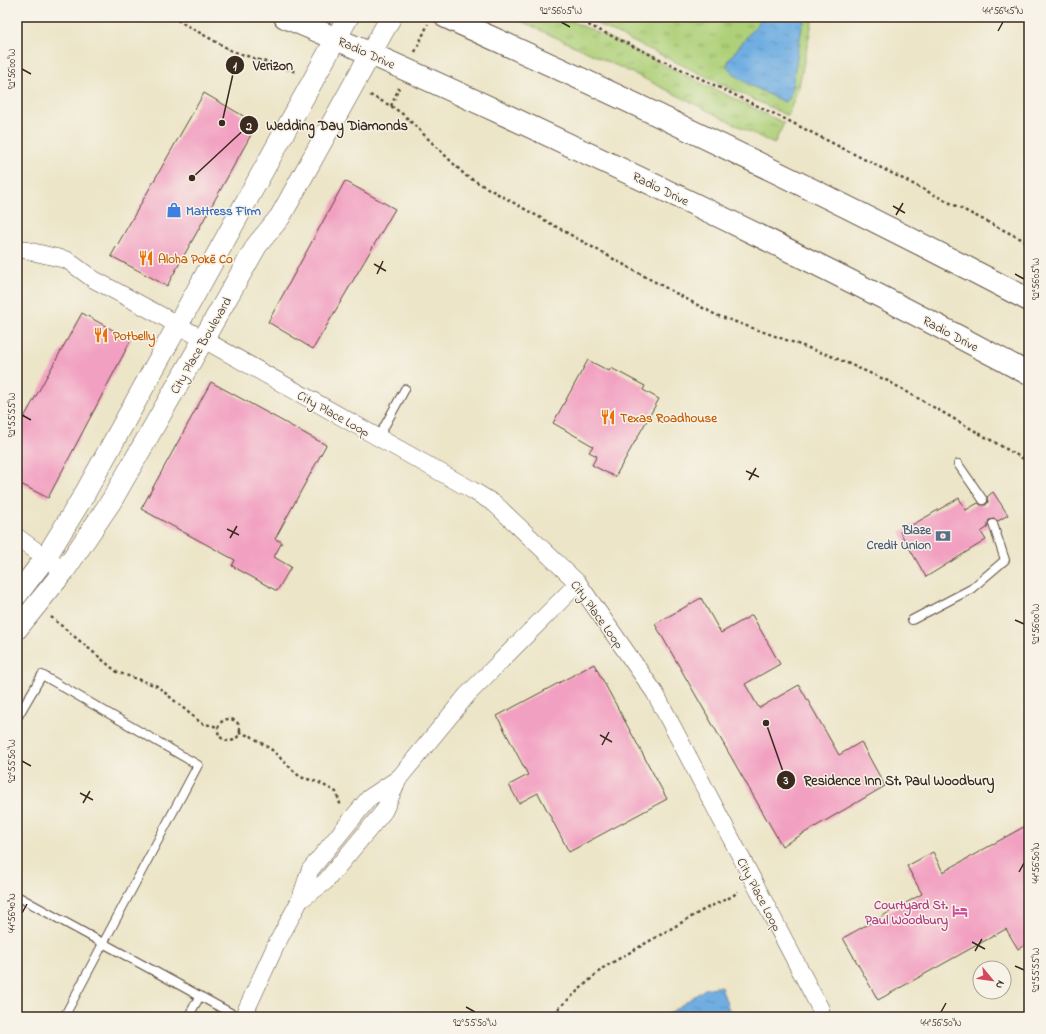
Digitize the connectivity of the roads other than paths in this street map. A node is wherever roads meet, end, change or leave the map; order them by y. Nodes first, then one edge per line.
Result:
1 (285, 17) edge
2 (348, 17) edge
3 (391, 17) edge
4 (446, 17) edge
5 (336, 39) junction
6 (370, 54) junction
7 (17, 248) edge
8 (1029, 300) edge
9 (178, 325) junction
10 (203, 340) junction
11 (1029, 374) edge
12 (405, 388) dead end
13 (378, 438) junction
14 (958, 464) dead end
15 (982, 500) dead end
16 (993, 524) dead end
17 (17, 537) edge
18 (46, 558) junction
19 (64, 571) junction
20 (578, 583) junction
21 (17, 594) edge
22 (912, 620) dead end
23 (17, 628) edge
24 (17, 718) edge
25 (399, 778) junction
26 (17, 896) edge
27 (300, 900) junction
28 (104, 944) junction
29 (200, 996) junction
30 (64, 1017) edge
31 (188, 1017) edge
32 (238, 1017) edge
33 (243, 1017) edge
34 (821, 1017) edge

1 - 5 main road, Radio Drive
2 - 5 street
3 - 6 street, City Place Boulevard
4 - 8 main road
5 - 6 main road, Radio Drive
5 - 9 street
6 - 10 street, City Place Boulevard
6 - 11 main road, Radio Drive
7 - 9 street, City Place Loop
9 - 10 street, City Place Loop
9 - 18 street
10 - 13 street, City Place Loop
10 - 19 street, City Place Boulevard
12 - 13 lane
13 - 20 street, City Place Loop
14 - 15 lane
16 - 22 lane
17 - 18 street
18 - 19 street
18 - 21 street
19 - 23 street, City Place Boulevard
20 - 25 street
20 - 34 street, City Place Loop
24 - 28 lane
25 - 27 street
25 - 27 street
26 - 28 lane
27 - 33 street
28 - 29 lane
28 - 30 lane
29 - 31 lane
29 - 32 lane

